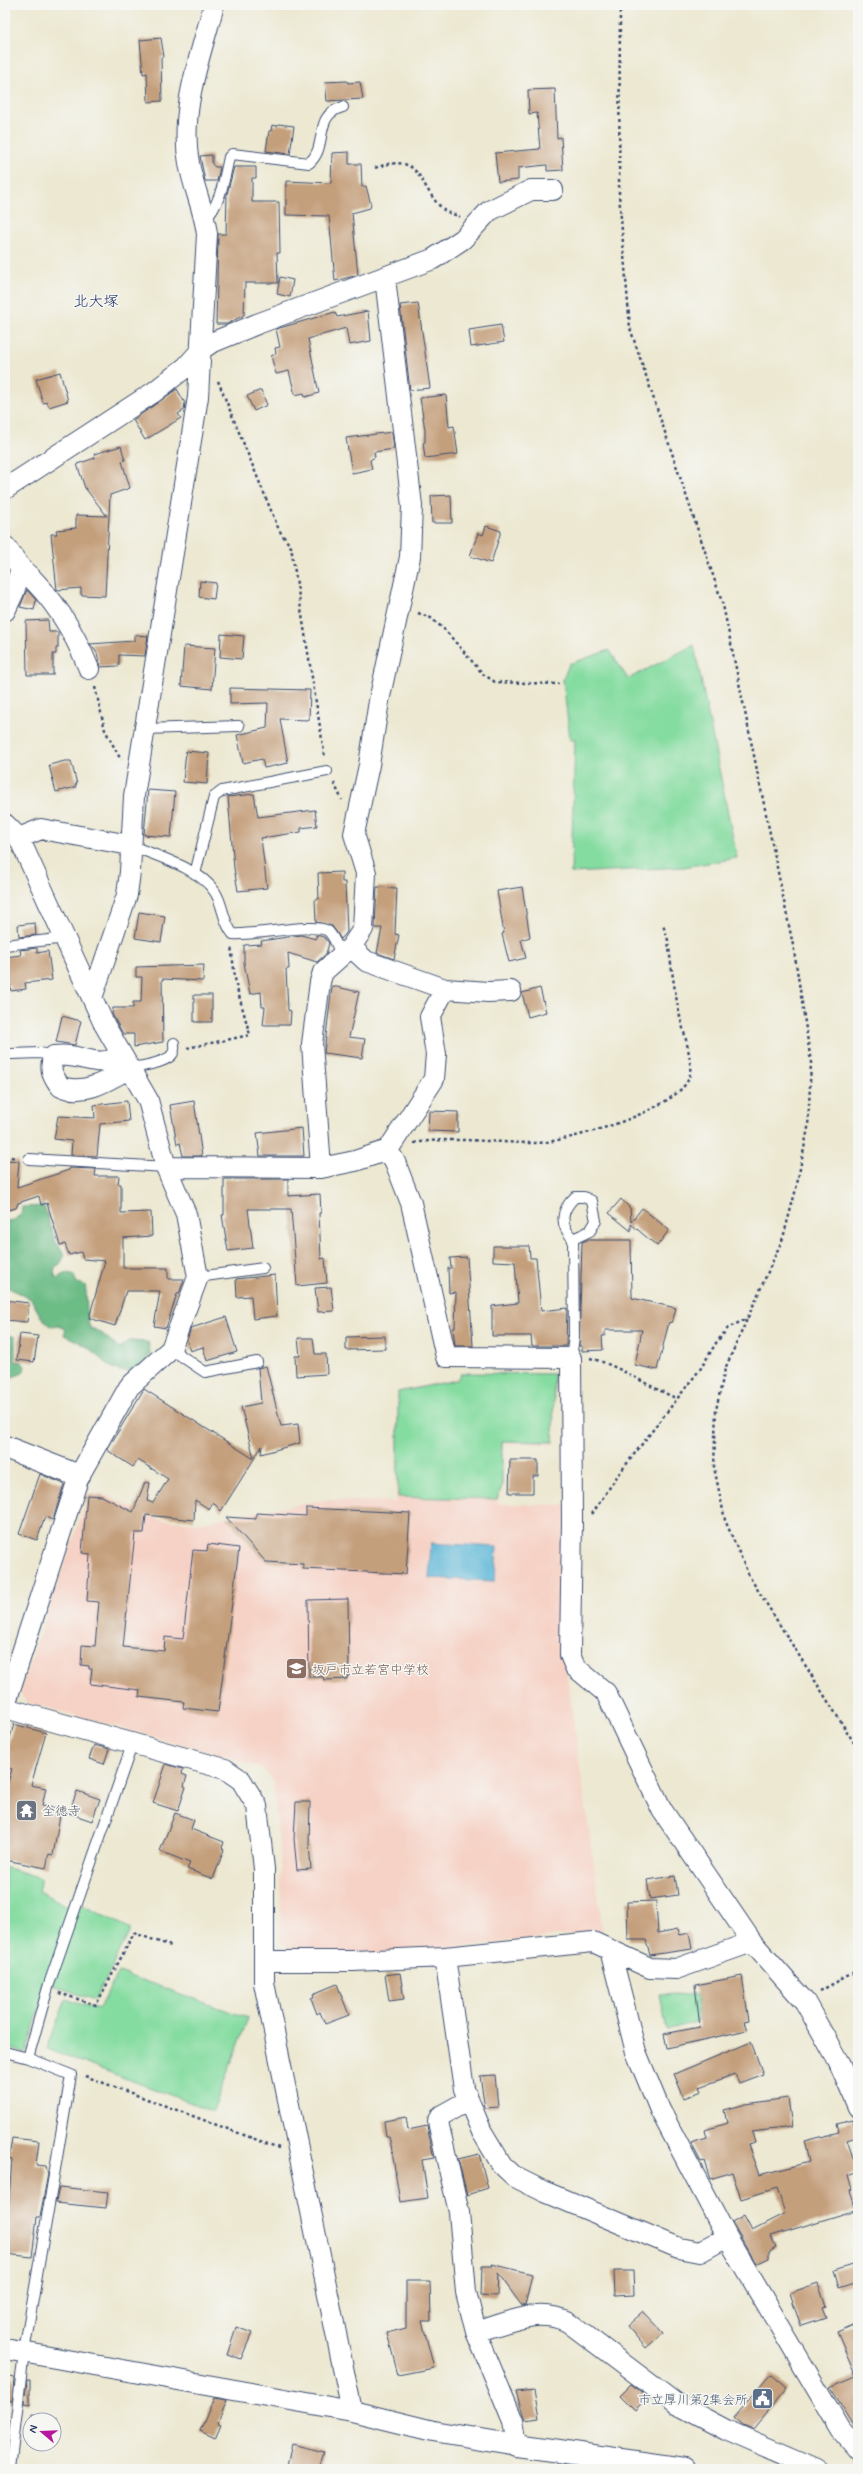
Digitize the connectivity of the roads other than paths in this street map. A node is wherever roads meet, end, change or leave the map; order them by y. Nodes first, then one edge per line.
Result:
1 (214, 5) edge
2 (343, 107) dead end
3 (552, 190) dead end
4 (205, 220) junction
5 (386, 278) junction
6 (202, 356) junction
7 (5, 489) edge
8 (5, 546) edge
9 (21, 568) junction
10 (5, 610) edge
11 (89, 669) road end
12 (239, 726) dead end
13 (144, 729) junction
14 (327, 771) road end
15 (5, 824) edge
16 (19, 838) junction
17 (130, 845) junction
18 (195, 874) junction
19 (66, 938) junction
20 (5, 945) edge
21 (346, 951) junction
22 (445, 989) junction
23 (511, 991) dead end
24 (93, 995) junction
25 (174, 1048) road end
26 (11, 1054) dead end
27 (54, 1056) junction
28 (126, 1062) junction
29 (390, 1152) junction
30 (29, 1159) dead end
31 (166, 1167) junction
32 (321, 1168) junction
33 (573, 1239) dead end
34 (263, 1268) dead end
35 (198, 1277) junction
36 (171, 1349) junction
37 (571, 1358) junction
38 (257, 1362) dead end
39 (5, 1446) edge
40 (79, 1476) junction
41 (5, 1706) edge
42 (132, 1745) junction
43 (752, 1942) junction
44 (610, 1950) junction
45 (445, 1957) junction
46 (264, 1961) junction
47 (5, 2052) edge
48 (28, 2058) junction
49 (469, 2100) junction
50 (858, 2107) edge
51 (727, 2237) junction
52 (476, 2332) junction
53 (15, 2351) edge
54 (352, 2411) junction
55 (517, 2445) junction
56 (858, 2450) edge
57 (10, 2469) edge
58 (685, 2469) edge
59 (816, 2469) edge

1 - 4 street
2 - 4 lane
3 - 5 street
4 - 6 street
5 - 6 street
5 - 21 street
6 - 7 street
6 - 13 street
8 - 9 street
9 - 10 street
9 - 11 street
12 - 13 lane
13 - 17 street
14 - 18 lane
15 - 16 street
16 - 17 street
16 - 19 street
17 - 18 lane
17 - 24 street
18 - 21 lane
19 - 20 lane
19 - 24 street
21 - 22 street
21 - 32 street
22 - 23 street
22 - 29 street
24 - 28 street
25 - 28 lane
26 - 27 lane
27 - 28 street
27 - 28 street
28 - 31 street
29 - 32 street
29 - 37 street
30 - 31 lane
31 - 32 street
31 - 35 street
33 - 37 lane
34 - 35 lane
35 - 36 street
36 - 38 lane
36 - 40 street
37 - 43 street
39 - 40 street
40 - 41 street
41 - 42 street
42 - 46 street
42 - 48 lane
43 - 44 street
43 - 50 street
44 - 45 street
44 - 51 street
45 - 46 street
45 - 49 street
46 - 54 street
47 - 48 lane
48 - 53 lane
49 - 51 street
49 - 52 street
51 - 56 street
52 - 55 street
52 - 59 street
53 - 54 street
53 - 57 lane
54 - 55 street
55 - 58 street

